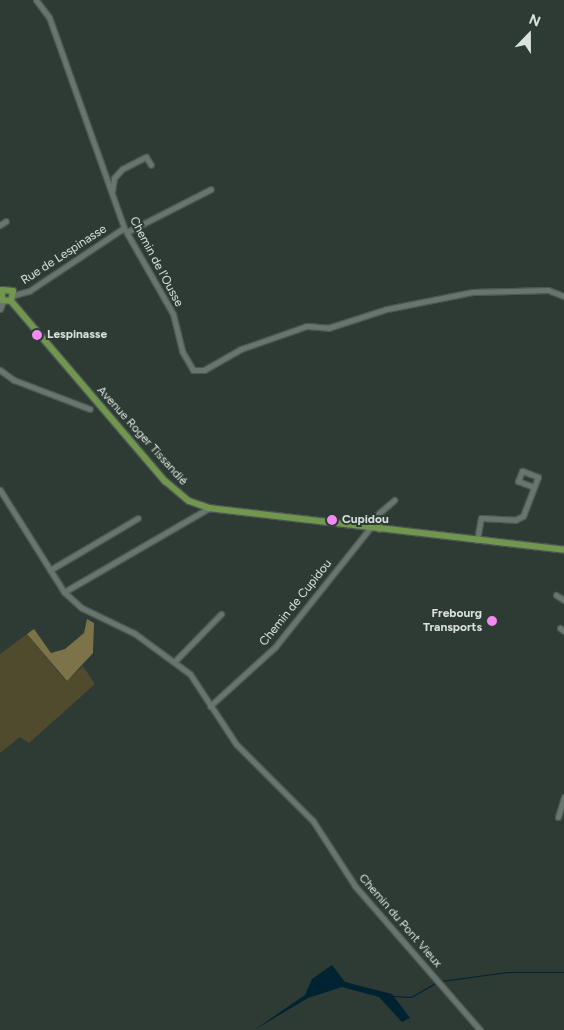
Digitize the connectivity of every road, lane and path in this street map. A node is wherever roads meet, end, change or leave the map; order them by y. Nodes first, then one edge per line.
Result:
1 (36, 0) edge
2 (151, 165) dead end
3 (211, 189) dead end
4 (112, 192) junction
5 (6, 221) dead end
6 (0, 225) edge
7 (125, 230) junction
8 (1, 289) edge
9 (564, 296) edge
10 (13, 298) junction
11 (3, 301) junction
12 (0, 308) edge
13 (0, 370) edge
14 (90, 409) dead end
15 (534, 487) dead end
16 (0, 490) edge
17 (394, 500) dead end
18 (209, 508) junction
19 (138, 518) dead end
20 (370, 528) junction
21 (379, 529) junction
22 (477, 540) junction
23 (564, 550) edge
24 (50, 570) junction
25 (64, 592) junction
26 (556, 595) dead end
27 (564, 600) edge
28 (221, 614) dead end
29 (175, 661) junction
30 (210, 706) junction
31 (564, 797) edge
32 (558, 816) dead end
33 (480, 1030) edge

1 - 4 street, Chemin de l'Ousse
2 - 4 street
3 - 7 street, Rue de Lespinasse
4 - 7 street, Chemin de l'Ousse
5 - 6 street
7 - 9 street, Chemin de l'Ousse
7 - 10 street, Rue de Lespinasse
8 - 10 main road
8 - 11 main road
10 - 11 main road
10 - 18 main road, Avenue Roger Tissandié
11 - 12 street
13 - 14 street
15 - 22 street
16 - 24 street, Chemin du Pont Vieux
17 - 21 street
18 - 20 main road, Avenue Roger Tissandié
18 - 25 street
19 - 24 street
20 - 21 main road, Avenue Roger Tissandié
20 - 30 street, Chemin de Cupidou
21 - 22 main road, Avenue Roger Tissandié
22 - 23 main road, Avenue Roger Tissandié
24 - 25 street, Chemin du Pont Vieux
25 - 29 street, Chemin du Pont Vieux
26 - 27 street
28 - 29 street
29 - 30 street, Chemin du Pont Vieux
30 - 33 street, Chemin du Pont Vieux
31 - 32 street

